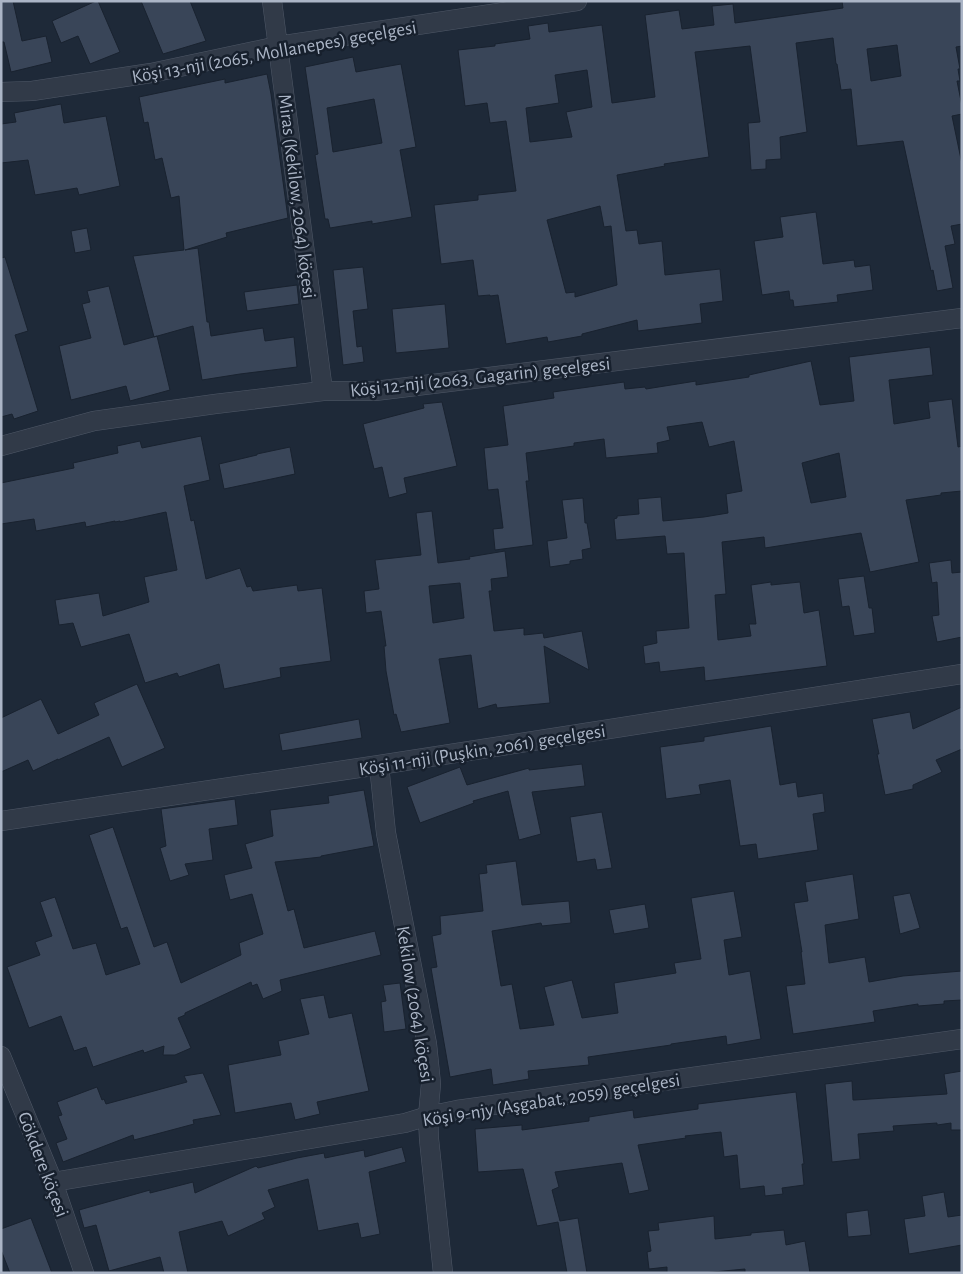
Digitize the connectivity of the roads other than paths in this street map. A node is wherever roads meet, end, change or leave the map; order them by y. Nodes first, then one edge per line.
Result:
1 (272, 1) edge
2 (577, 1) edge
3 (278, 46) junction
4 (1, 92) edge
5 (962, 318) edge
6 (323, 391) junction
7 (1, 446) edge
8 (962, 674) edge
9 (379, 766) junction
10 (1, 821) edge
11 (962, 1039) edge
12 (4, 1068) edge
13 (428, 1116) junction
14 (52, 1182) junction
15 (84, 1273) edge
16 (443, 1273) edge

1 - 3 street, Miras (Kekilow, 2064) köçesi
2 - 3 street, Köşi 13-nji (2065, Mollanepes) geçelgesi
3 - 4 street, Köşi 13-nji (2065, Mollanepes) geçelgesi
3 - 6 street, Miras (Kekilow, 2064) köçesi
5 - 6 street, Köşi 12-nji (2063, Gagarin) geçelgesi
6 - 7 street, Köşi 12-nji (2063, Gagarin) geçelgesi
8 - 9 street, Köşi 11-nji (Puşkin, 2061) geçelgesi
9 - 10 street, Köşi 11-nji (Puşkin, 2061) geçelgesi
9 - 13 street, Kekilow (2064) köçesi
11 - 13 street, Köşi 9-njy (Aşgabat, 2059) geçelgesi
12 - 14 street, Gökdere köçesi
13 - 14 street, Köşi 9-njy (Aşgabat, 2059) geçelgesi
13 - 16 street, Kekilow (2064) köçesi
14 - 15 street, Gökdere köçesi

